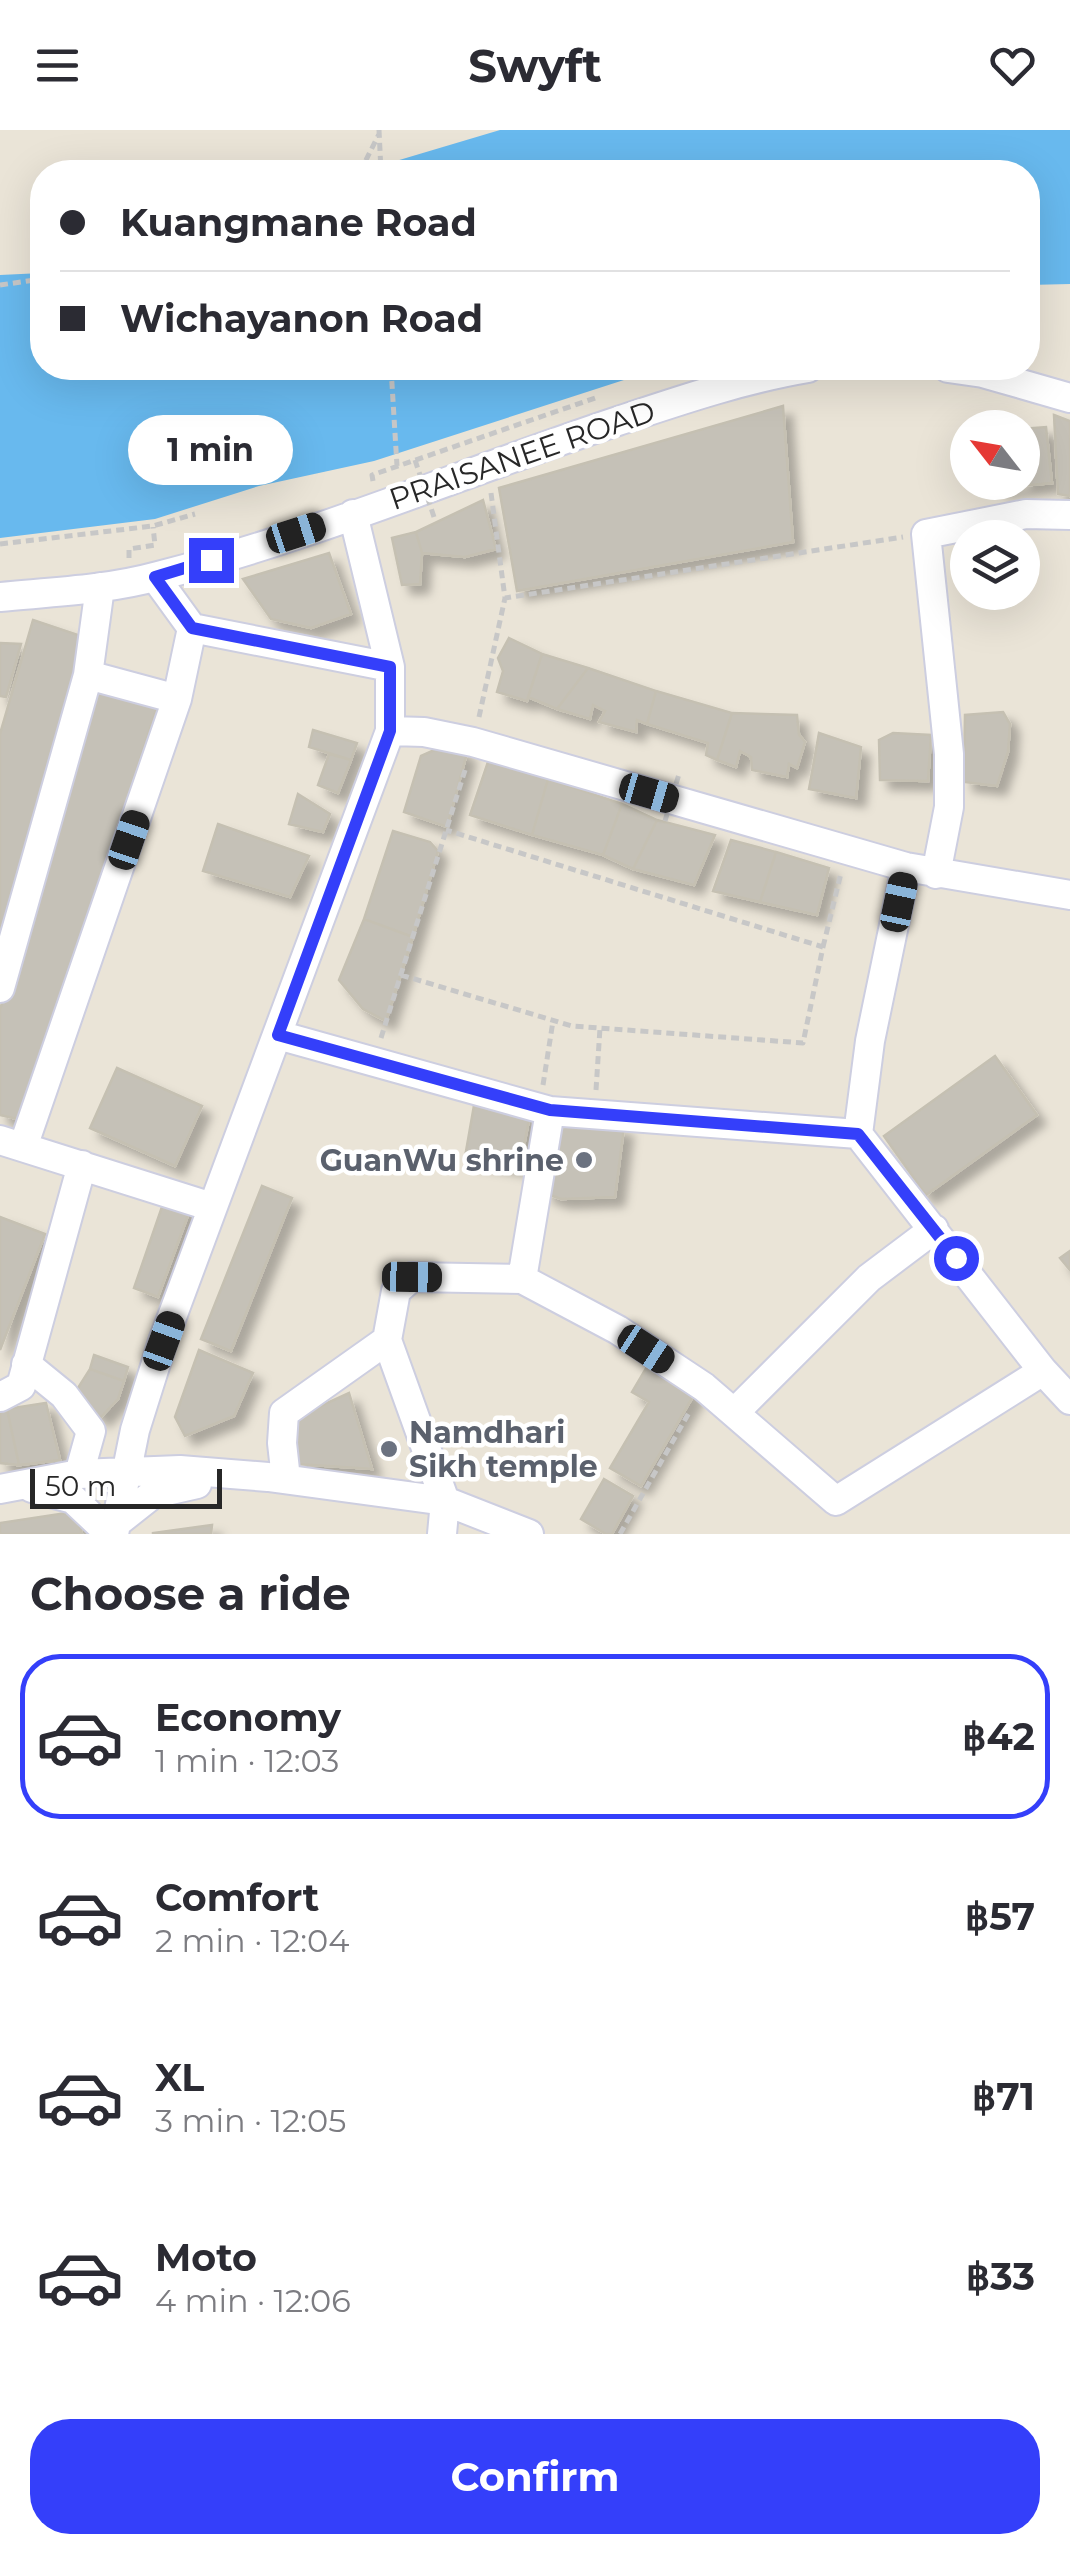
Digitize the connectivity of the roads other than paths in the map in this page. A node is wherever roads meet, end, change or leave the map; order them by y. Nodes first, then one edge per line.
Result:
1 (748, 380) edge
2 (1007, 380) edge
3 (1070, 398) edge
4 (354, 514) junction
5 (1070, 515) edge
6 (155, 577) junction
7 (100, 587) junction
8 (0, 597) edge
9 (192, 628) junction
10 (390, 667) junction
11 (88, 676) junction
12 (177, 700) junction
13 (390, 731) junction
14 (906, 867) junction
15 (936, 874) junction
16 (1070, 895) edge
17 (0, 988) edge
18 (278, 1035) junction
19 (545, 1109) junction
20 (858, 1134) junction
21 (12, 1143) edge
22 (82, 1165) junction
23 (212, 1207) junction
24 (934, 1229) junction
25 (522, 1279) junction
26 (386, 1340) junction
27 (26, 1364) junction
28 (1043, 1371) junction
29 (0, 1397) edge
30 (1070, 1400) edge
31 (736, 1411) junction
32 (124, 1473) junction
33 (79, 1474) junction
34 (277, 1478) junction
35 (10, 1488) edge
36 (445, 1502) junction
37 (113, 1531) edge
38 (442, 1534) edge
39 (529, 1534) edge

1 - 4 street, PRAISANEE ROAD
2 - 3 street
4 - 6 street, PRAISANEE ROAD
4 - 10 street
5 - 15 street
6 - 7 street, PRAISANEE ROAD
6 - 9 street
7 - 8 street, PRAISANEE ROAD
7 - 11 street
9 - 10 street
9 - 12 street
10 - 13 street
11 - 12 street
11 - 17 street
12 - 21 street
13 - 14 street
13 - 18 street
14 - 15 street
14 - 20 street
15 - 16 street
18 - 19 street
18 - 23 street
19 - 20 street
19 - 25 street
20 - 24 street
21 - 22 street
22 - 23 street
22 - 27 street
23 - 32 street
24 - 28 street
24 - 31 street
25 - 26 street
25 - 31 street
26 - 34 street
26 - 36 street
27 - 29 street
27 - 33 street
28 - 30 street
28 - 31 street
32 - 33 street
32 - 34 street
32 - 37 street
33 - 35 street
34 - 36 street
34 - 37 street
35 - 37 street
36 - 38 street
36 - 39 street

